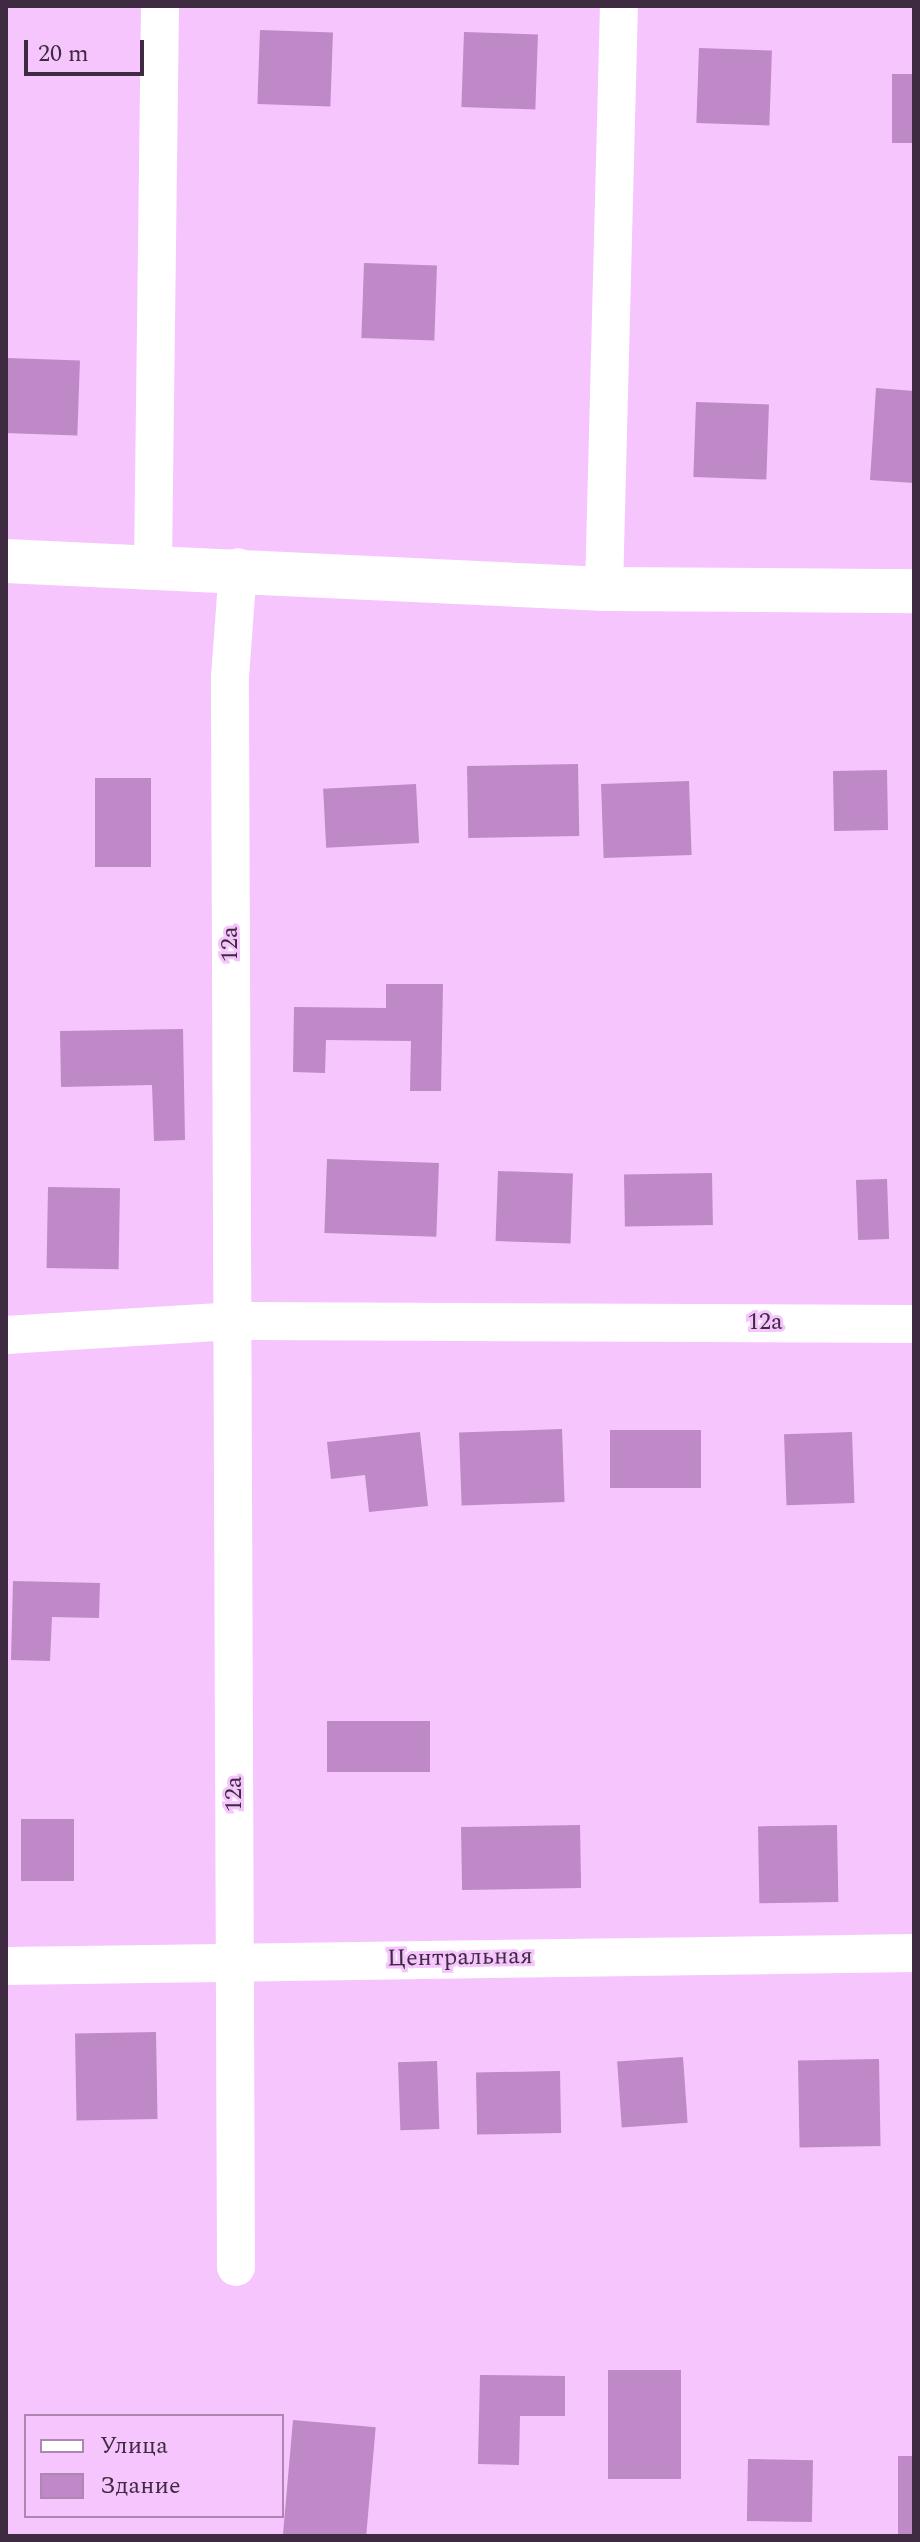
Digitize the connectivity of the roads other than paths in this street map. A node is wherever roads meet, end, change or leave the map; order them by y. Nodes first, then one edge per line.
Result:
1 (160, 6) edge
2 (619, 6) edge
3 (6, 561) edge
4 (153, 564) junction
5 (238, 567) junction
6 (604, 589) junction
7 (914, 591) edge
8 (233, 1321) junction
9 (914, 1324) edge
10 (6, 1335) edge
11 (914, 1953) edge
12 (236, 1960) junction
13 (6, 1966) edge
14 (236, 2267) dead end

1 - 4 street
2 - 6 street
3 - 4 street
4 - 5 street
5 - 6 street
5 - 8 street, 12а
6 - 7 street
8 - 9 street, 12а
8 - 10 street, 12а
8 - 12 street, 12а
11 - 12 street, Центральная
12 - 13 street, Центральная
12 - 14 street, 12а

